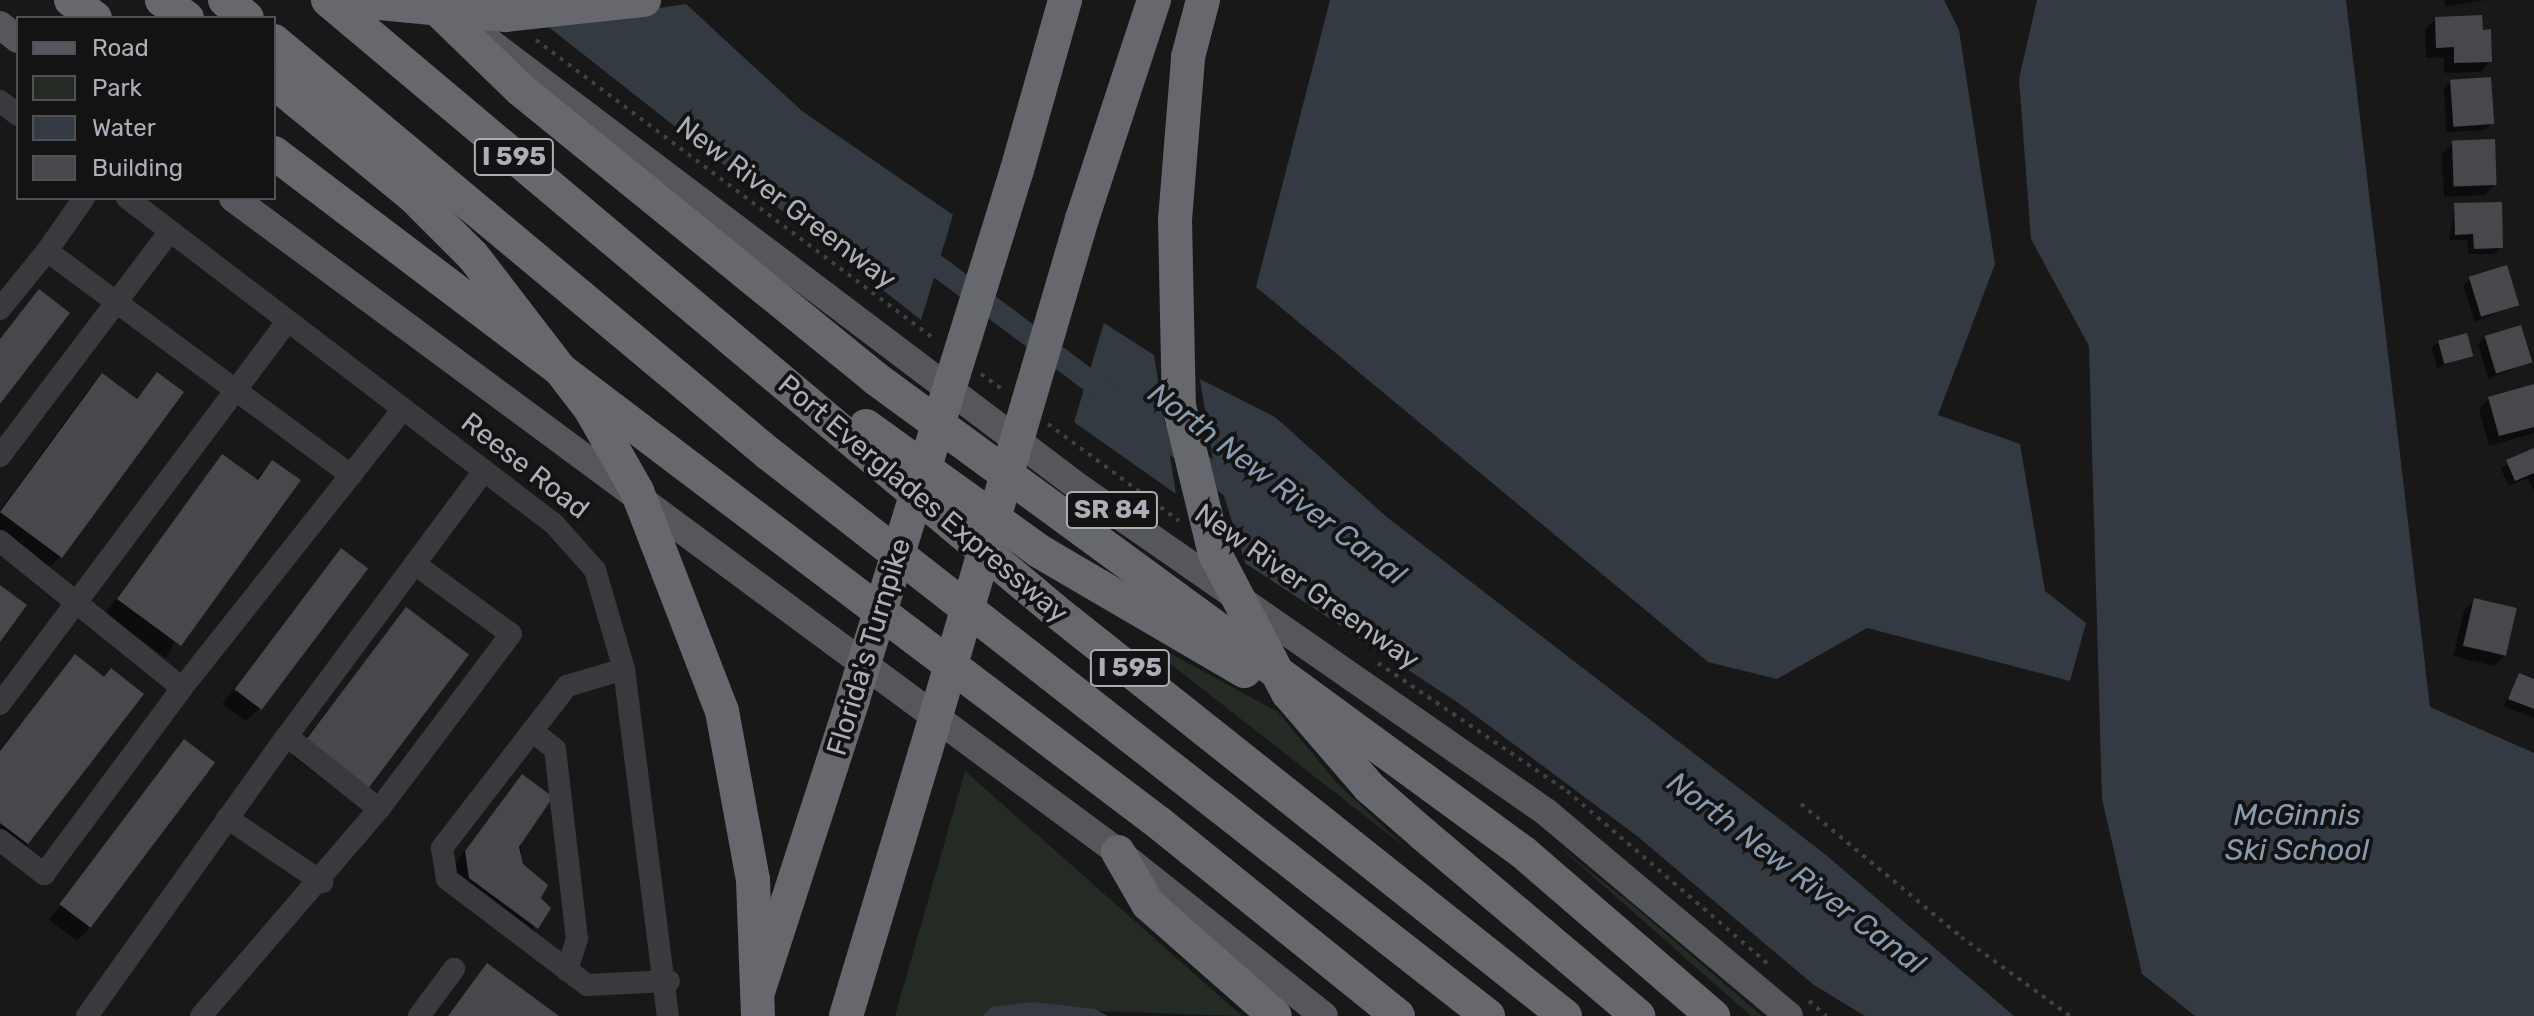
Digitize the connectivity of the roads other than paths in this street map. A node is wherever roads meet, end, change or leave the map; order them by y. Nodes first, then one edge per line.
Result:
1 (71, 0) edge
2 (162, 0) edge
3 (225, 0) edge
4 (328, 0) edge
5 (348, 0) edge
6 (428, 0) edge
7 (435, 0) edge
8 (644, 0) edge
9 (1065, 0) edge
10 (1154, 0) edge
11 (1203, 0) edge
12 (92, 16) edge
13 (184, 16) edge
14 (245, 16) edge
15 (0, 25) edge
16 (16, 37) edge
17 (276, 43) edge
18 (276, 84) edge
19 (0, 101) edge
20 (16, 113) edge
21 (276, 155) edge
22 (83, 200) edge
23 (130, 200) edge
24 (236, 200) edge
25 (170, 231) junction
26 (47, 251) junction
27 (118, 301) junction
28 (0, 309) edge
29 (700, 314) junction
30 (288, 321) junction
31 (235, 391) junction
32 (403, 409) junction
33 (0, 456) edge
34 (484, 471) junction
35 (351, 475) junction
36 (0, 541) edge
37 (416, 565) junction
38 (76, 603) junction
39 (624, 669) junction
40 (1286, 685) junction
41 (182, 688) junction
42 (0, 704) edge
43 (532, 731) junction
44 (287, 736) junction
45 (379, 809) junction
46 (227, 818) junction
47 (0, 840) edge
48 (1118, 852) junction
49 (322, 882) junction
50 (454, 969) dead end
51 (567, 970) junction
52 (669, 981) junction
53 (1796, 1005) edge
54 (87, 1016) edge
55 (201, 1016) edge
56 (419, 1016) edge
57 (668, 1016) edge
58 (750, 1016) edge
59 (758, 1016) edge
60 (846, 1016) edge
61 (1275, 1016) edge
62 (1324, 1016) edge
63 (1398, 1016) edge
64 (1488, 1016) edge
65 (1565, 1016) edge
66 (1638, 1016) edge
67 (1713, 1016) edge

1 - 12 highway
2 - 13 highway
3 - 14 highway
4 - 29 highway, Port Everglades Expressway / I 595
5 - 8 highway, bridge
6 - 40 highway
7 - 53 main road, SR 84
9 - 58 highway, Florida's Turnpike, bridge
10 - 60 highway, bridge
11 - 66 highway, bridge
15 - 16 main road
17 - 64 highway
18 - 59 highway, bridge
19 - 20 street
21 - 63 highway
22 - 26 street
23 - 25 street, Reese Road
24 - 48 main road
25 - 27 street
25 - 30 street, Reese Road
26 - 27 street
26 - 28 street
27 - 31 street
27 - 33 street
29 - 40 highway
29 - 65 highway, Port Everglades Expressway / I 595
30 - 31 street
30 - 32 street, Reese Road
31 - 35 street
31 - 38 street
32 - 34 street, Reese Road
32 - 35 street
34 - 37 street
34 - 39 street, Reese Road
35 - 41 street
36 - 38 street
37 - 44 street
37 - 45 street
38 - 41 street
38 - 42 street
39 - 43 street
39 - 52 street, Reese Road
40 - 67 highway
41 - 47 street
43 - 51 street
43 - 51 street
44 - 45 street
44 - 46 street
45 - 49 street
46 - 49 street
46 - 54 street
48 - 61 highway
48 - 62 main road
49 - 55 street
50 - 56 street
51 - 52 street
52 - 57 street, Reese Road

